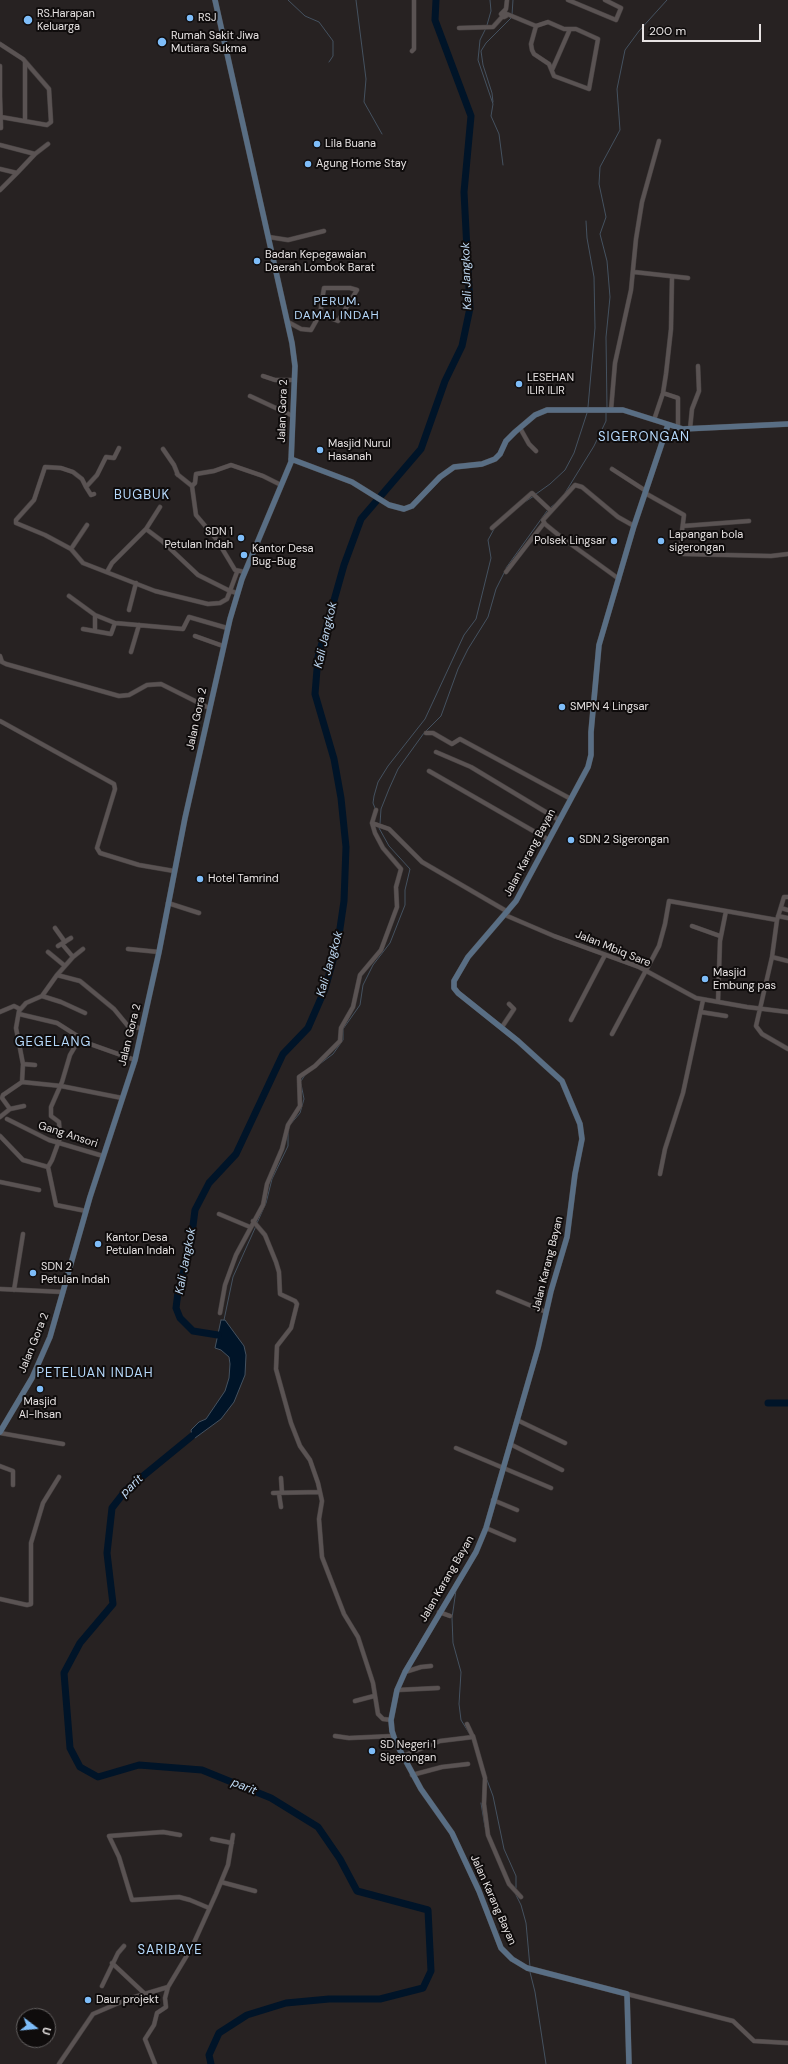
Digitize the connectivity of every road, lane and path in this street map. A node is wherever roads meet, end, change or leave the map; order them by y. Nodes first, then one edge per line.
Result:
1 (215, 0) edge
2 (414, 0) edge
3 (507, 0) edge
4 (568, 0) edge
5 (605, 0) edge
6 (509, 14) junction
7 (536, 26) junction
8 (459, 28) dead end
9 (570, 29) junction
10 (0, 44) edge
11 (412, 51) dead end
12 (25, 62) junction
13 (0, 66) edge
14 (552, 70) junction
15 (0, 96) edge
16 (1, 117) junction
17 (25, 121) junction
18 (1, 128) edge
19 (659, 141) dead end
20 (48, 144) dead end
21 (0, 145) edge
22 (35, 154) junction
23 (0, 168) edge
24 (18, 173) junction
25 (0, 190) edge
26 (324, 231) dead end
27 (269, 237) junction
28 (634, 272) junction
29 (672, 277) junction
30 (688, 278) dead end
31 (322, 304) junction
32 (348, 304) junction
33 (320, 314) junction
34 (288, 322) junction
35 (698, 366) dead end
36 (263, 376) dead end
37 (294, 380) junction
38 (663, 393) junction
39 (250, 396) dead end
40 (608, 410) junction
41 (293, 416) junction
42 (654, 420) junction
43 (788, 424) edge
44 (668, 425) junction
45 (520, 428) junction
46 (678, 428) junction
47 (690, 429) junction
48 (119, 448) dead end
49 (164, 449) dead end
50 (536, 451) dead end
51 (291, 459) junction
52 (612, 469) dead end
53 (174, 471) dead end
54 (178, 475) junction
55 (281, 485) junction
56 (192, 486) junction
57 (86, 487) junction
58 (645, 492) junction
59 (94, 494) dead end
60 (160, 507) dead end
61 (549, 509) junction
62 (749, 521) dead end
63 (544, 523) junction
64 (87, 525) dead end
65 (634, 526) junction
66 (683, 526) junction
67 (492, 528) dead end
68 (146, 529) junction
69 (71, 549) junction
70 (788, 554) edge
71 (107, 572) junction
72 (237, 572) junction
73 (245, 572) junction
74 (506, 572) dead end
75 (619, 579) junction
76 (136, 583) junction
77 (230, 591) junction
78 (237, 593) junction
79 (69, 596) dead end
80 (129, 610) dead end
81 (95, 616) junction
82 (115, 623) junction
83 (139, 624) junction
84 (227, 628) junction
85 (83, 629) dead end
86 (95, 630) junction
87 (195, 636) dead end
88 (223, 646) junction
89 (131, 652) dead end
90 (0, 656) edge
91 (209, 708) junction
92 (0, 721) edge
93 (426, 733) dead end
94 (436, 752) dead end
95 (429, 771) dead end
96 (571, 799) junction
97 (376, 810) dead end
98 (559, 820) junction
99 (373, 823) junction
100 (549, 840) junction
101 (174, 871) junction
102 (788, 897) edge
103 (168, 903) junction
104 (781, 908) junction
105 (788, 910) edge
106 (726, 911) junction
107 (199, 913) dead end
108 (507, 914) junction
109 (778, 918) junction
110 (788, 918) edge
111 (692, 926) dead end
112 (55, 928) dead end
113 (720, 936) junction
114 (71, 938) dead end
115 (62, 944) junction
116 (82, 949) dead end
117 (128, 949) dead end
118 (48, 952) dead end
119 (159, 952) junction
120 (605, 955) junction
121 (73, 957) junction
122 (772, 957) junction
123 (788, 961) edge
124 (65, 966) junction
125 (646, 971) junction
126 (57, 975) junction
127 (42, 996) junction
128 (703, 1000) junction
129 (718, 1002) junction
130 (509, 1004) dead end
131 (20, 1009) junction
132 (760, 1009) junction
133 (0, 1010) edge
134 (701, 1012) junction
135 (788, 1012) edge
136 (85, 1013) dead end
137 (19, 1014) junction
138 (726, 1016) dead end
139 (571, 1020) dead end
140 (502, 1027) junction
141 (143, 1032) junction
142 (612, 1034) dead end
143 (80, 1038) junction
144 (788, 1049) edge
145 (135, 1060) junction
146 (23, 1064) junction
147 (35, 1065) dead end
148 (22, 1082) junction
149 (61, 1086) junction
150 (122, 1098) junction
151 (24, 1106) dead end
152 (10, 1108) junction
153 (0, 1117) edge
154 (8, 1119) dead end
155 (0, 1136) edge
156 (58, 1144) junction
157 (103, 1156) junction
158 (48, 1167) junction
159 (660, 1174) dead end
160 (0, 1182) edge
161 (39, 1190) dead end
162 (86, 1211) junction
163 (219, 1214) dead end
164 (254, 1222) junction
165 (250, 1227) junction
166 (23, 1234) dead end
167 (0, 1289) edge
168 (14, 1290) junction
169 (63, 1292) junction
170 (498, 1292) dead end
171 (546, 1312) junction
172 (220, 1313) dead end
173 (517, 1420) junction
174 (0, 1433) edge
175 (565, 1443) dead end
176 (63, 1444) dead end
177 (510, 1444) junction
178 (456, 1448) dead end
179 (0, 1466) edge
180 (502, 1468) junction
181 (562, 1470) dead end
182 (59, 1476) dead end
183 (281, 1478) dead end
184 (13, 1485) dead end
185 (551, 1488) dead end
186 (320, 1492) junction
187 (273, 1493) dead end
188 (281, 1493) junction
189 (493, 1500) junction
190 (281, 1507) dead end
191 (517, 1510) dead end
192 (486, 1528) junction
193 (514, 1540) dead end
194 (0, 1599) edge
195 (439, 1612) junction
196 (450, 1616) dead end
197 (431, 1666) dead end
198 (405, 1672) junction
199 (438, 1688) dead end
200 (397, 1690) junction
201 (374, 1696) junction
202 (355, 1701) dead end
203 (391, 1720) junction
204 (467, 1724) dead end
205 (335, 1736) dead end
206 (393, 1736) junction
207 (472, 1737) junction
208 (403, 1756) junction
209 (468, 1764) dead end
210 (412, 1775) junction
211 (180, 1835) dead end
212 (233, 1835) dead end
213 (212, 1839) dead end
214 (232, 1843) junction
215 (221, 1882) junction
216 (255, 1891) dead end
217 (521, 1897) dead end
218 (209, 1908) junction
219 (124, 1946) dead end
220 (112, 1964) junction
221 (102, 1986) dead end
222 (168, 1987) junction
223 (145, 1994) junction
224 (627, 1994) junction
225 (788, 2043) edge
226 (59, 2064) edge
227 (155, 2064) edge
228 (629, 2064) edge

1 - 27 street, Jalan Gora 2
2 - 11 street
3 - 6 street
4 - 5 street
6 - 7 street
6 - 8 street
7 - 9 street
7 - 14 street
9 - 14 street
9 - 14 street
10 - 12 street
12 - 17 street
12 - 17 street
13 - 15 street
15 - 16 street
16 - 17 street
16 - 18 street
19 - 28 street
20 - 22 street
21 - 22 street
22 - 24 street
23 - 24 street
24 - 25 street
26 - 27 street
27 - 34 street, Jalan Gora 2
28 - 29 street
28 - 40 street
29 - 30 street
29 - 38 street
31 - 32 street
31 - 32 street
31 - 33 street
32 - 33 street
33 - 34 street
34 - 37 street, Jalan Gora 2
35 - 47 street
36 - 37 street
37 - 41 street, Jalan Gora 2
38 - 42 street
38 - 46 street
39 - 41 street
40 - 42 street
40 - 45 street
41 - 51 street, Jalan Gora 2
42 - 44 street
43 - 47 street
44 - 46 street
44 - 58 street, Jalan Karang Bayan
45 - 50 street
45 - 51 street
46 - 47 street
48 - 57 street
49 - 54 street
51 - 55 street, Jalan Gora 2
52 - 58 street
53 - 54 street
54 - 56 street
55 - 56 street
55 - 73 street, Jalan Gora 2
56 - 72 street
57 - 59 street
57 - 69 street
58 - 65 street, Jalan Karang Bayan
58 - 66 street
60 - 68 street
61 - 63 street
61 - 65 street
61 - 67 street
62 - 66 street
63 - 74 street
63 - 75 street
64 - 69 street
65 - 75 street, Jalan Karang Bayan
66 - 70 street
68 - 71 street
68 - 77 street
69 - 71 street
71 - 76 street
72 - 73 street
72 - 77 street
73 - 78 street, Jalan Gora 2
75 - 96 street, Jalan Karang Bayan
76 - 77 street
76 - 80 street
77 - 78 street
78 - 84 street, Jalan Gora 2
79 - 81 street
81 - 82 street
81 - 86 street
82 - 83 street
82 - 86 street
83 - 84 street
83 - 89 street
84 - 88 street, Jalan Gora 2
85 - 86 street
87 - 88 street
88 - 91 street, Jalan Gora 2
90 - 91 street
91 - 101 street, Jalan Gora 2
92 - 101 street
93 - 96 street
94 - 98 street
95 - 100 street
96 - 98 street, Jalan Karang Bayan
97 - 99 street
98 - 100 street, Jalan Karang Bayan
99 - 108 street, Jalan Mbiq Sare
99 - 164 street
100 - 108 street, Jalan Karang Bayan
101 - 103 street, Jalan Gora 2
102 - 104 street
103 - 107 street
103 - 119 street, Jalan Gora 2
104 - 105 street
104 - 109 street
106 - 109 street
106 - 113 street
106 - 125 street
108 - 120 street, Jalan Mbiq Sare
108 - 140 street, Jalan Karang Bayan
109 - 110 street
109 - 122 street
111 - 113 street
112 - 115 street
113 - 129 street
114 - 115 street
115 - 121 street
116 - 121 street
117 - 119 street
118 - 124 street
119 - 141 street, Jalan Gora 2
120 - 125 street, Jalan Mbiq Sare
120 - 139 street
121 - 124 street
122 - 123 street
122 - 132 street
124 - 126 street
125 - 128 street, Jalan Mbiq Sare
125 - 142 street
126 - 127 street
126 - 141 street
127 - 131 street
127 - 136 street
128 - 129 street, Jalan Mbiq Sare
128 - 134 street
129 - 132 street, Jalan Mbiq Sare
130 - 140 street
131 - 133 street
131 - 137 street
132 - 135 street, Jalan Mbiq Sare
132 - 144 street
134 - 138 street
134 - 159 street
137 - 143 street
137 - 146 street
140 - 171 street, Jalan Karang Bayan
141 - 145 street, Jalan Gora 2
143 - 145 street
143 - 149 street
145 - 150 street, Jalan Gora 2
146 - 147 street
146 - 148 street
148 - 149 street
148 - 152 street
149 - 150 street
149 - 156 street
150 - 157 street, Jalan Gora 2
151 - 152 street
152 - 153 street
154 - 156 street, Gang Ansori
155 - 158 street
156 - 157 street, Gang Ansori
156 - 158 street
157 - 162 street, Jalan Gora 2
158 - 162 street
160 - 161 street
162 - 169 street, Jalan Gora 2
163 - 165 street
164 - 165 street
164 - 186 street
165 - 172 street
166 - 168 street
167 - 168 street
168 - 169 street
169 - 174 street, Jalan Gora 2
170 - 171 street
171 - 173 street, Jalan Karang Bayan
173 - 175 street
173 - 177 street, Jalan Karang Bayan
174 - 176 street
177 - 180 street, Jalan Karang Bayan
177 - 181 street
178 - 180 street
179 - 184 street
180 - 185 street
180 - 189 street, Jalan Karang Bayan
182 - 194 street
183 - 188 street
186 - 188 street
186 - 201 street
187 - 188 street
188 - 190 street
189 - 191 street
189 - 192 street, Jalan Karang Bayan
192 - 193 street
192 - 195 street, Jalan Karang Bayan
195 - 196 street
195 - 198 street, Jalan Karang Bayan
197 - 198 street
198 - 200 street, Jalan Karang Bayan
199 - 200 street
200 - 203 street, Jalan Karang Bayan
201 - 202 street
201 - 203 street
203 - 206 street, Jalan Karang Bayan
204 - 207 street
205 - 206 street
206 - 208 street, Jalan Karang Bayan
207 - 208 street
207 - 217 street
208 - 210 street, Jalan Karang Bayan
209 - 210 street
210 - 224 street, Jalan Karang Bayan
211 - 218 street
212 - 214 street
213 - 214 street
214 - 215 street
215 - 216 street
215 - 218 street
218 - 222 street
219 - 220 street
220 - 221 street
220 - 223 street
222 - 223 street
222 - 227 street
223 - 226 street
224 - 225 street
224 - 228 street

